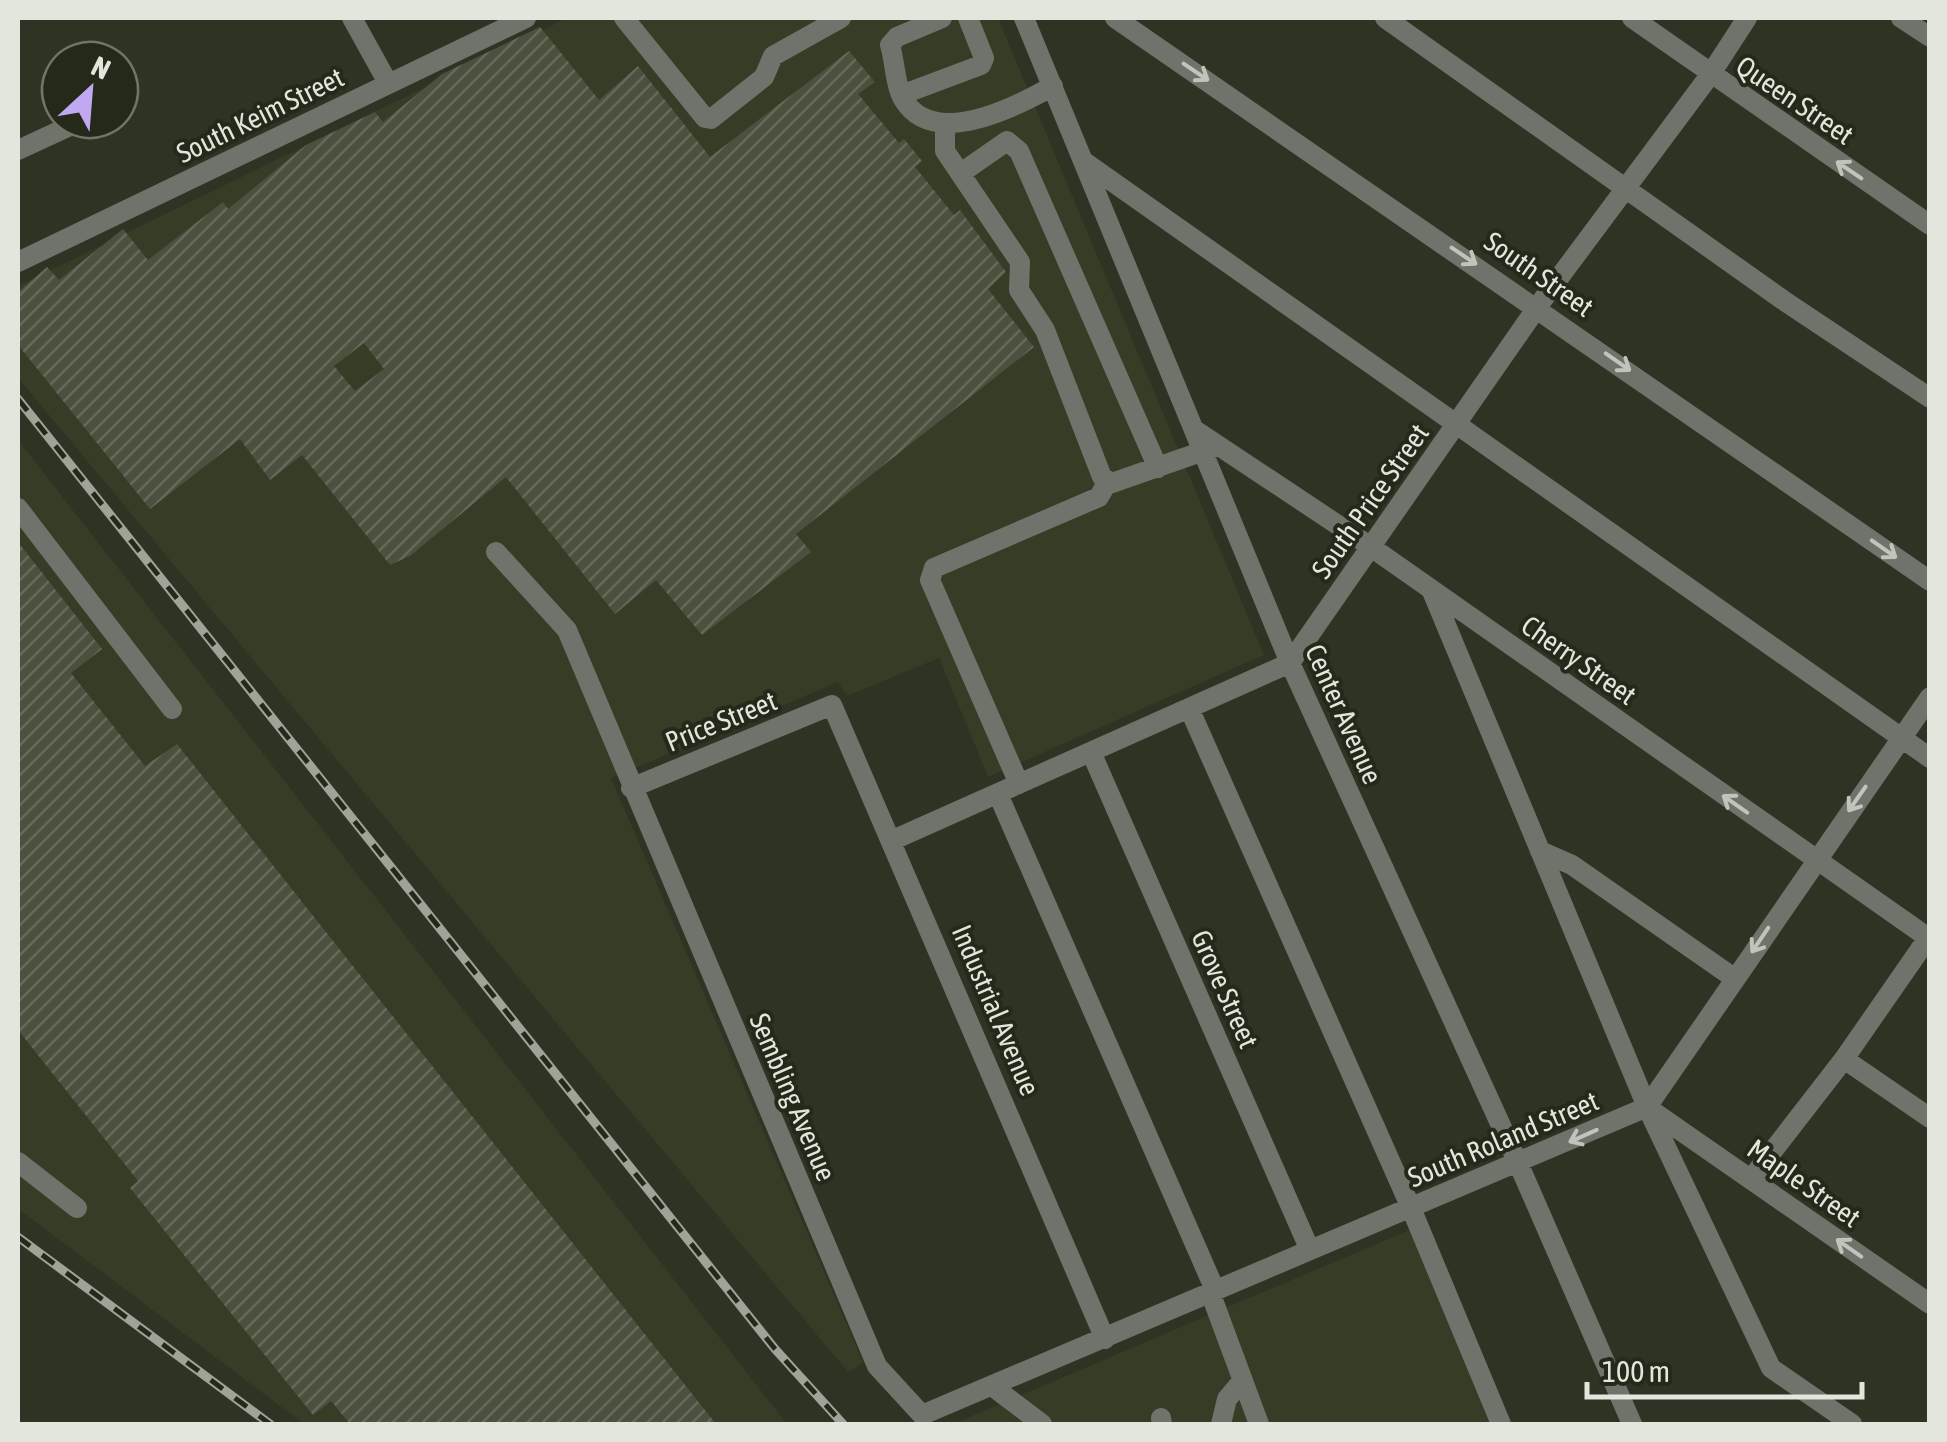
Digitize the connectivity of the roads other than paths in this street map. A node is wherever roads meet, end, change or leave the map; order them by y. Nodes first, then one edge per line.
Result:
1 (352, 18) edge
2 (526, 18) edge
3 (624, 18) edge
4 (841, 18) edge
5 (942, 18) edge
6 (968, 18) edge
7 (1024, 18) edge
8 (1115, 18) edge
9 (1385, 18) edge
10 (1632, 18) edge
11 (1747, 18) edge
12 (1901, 18) edge
13 (1930, 37) edge
14 (1710, 75) junction
15 (388, 83) junction
16 (1052, 86) junction
17 (901, 96) junction
18 (945, 126) junction
19 (1084, 162) junction
20 (960, 173) junction
21 (1626, 188) junction
22 (1930, 225) edge
23 (18, 261) edge
24 (1538, 306) junction
25 (1930, 398) edge
26 (1454, 427) junction
27 (1211, 448) junction
28 (1158, 468) junction
29 (1108, 481) junction
30 (18, 508) edge
31 (1371, 547) junction
32 (496, 552) dead end
33 (1930, 581) edge
34 (1431, 589) junction
35 (1290, 663) junction
36 (1930, 697) edge
37 (832, 705) joint
38 (1189, 708) junction
39 (172, 709) dead end
40 (1900, 738) junction
41 (1092, 752) junction
42 (1930, 758) edge
43 (1019, 784) junction
44 (632, 788) junction
45 (998, 794) junction
46 (894, 840) junction
47 (1540, 851) junction
48 (1814, 860) junction
49 (1929, 938) edge
50 (1734, 978) junction
51 (1844, 1058) junction
52 (1647, 1107) junction
53 (1930, 1118) edge
54 (18, 1162) edge
55 (1519, 1165) junction
56 (1750, 1179) junction
57 (77, 1208) dead end
58 (1411, 1208) junction
59 (1309, 1248) junction
60 (1213, 1291) junction
61 (1930, 1304) edge
62 (1105, 1339) junction
63 (1243, 1380) junction
64 (992, 1386) junction
65 (922, 1415) joint
66 (1042, 1424) edge
67 (1220, 1424) edge
68 (1259, 1424) edge
69 (1502, 1424) edge
70 (1632, 1424) edge
71 (1852, 1424) edge

1 - 15 street
2 - 15 street, South Keim Street
3 - 4 street
5 - 17 street
6 - 17 street
7 - 16 street, Center Avenue
8 -> 24 street, South Street
9 - 21 street
10 - 14 street, Queen Street
11 - 14 street, South Price Street
12 - 13 street
14 - 21 street, South Price Street
22 -> 14 street, Queen Street
15 - 23 street, South Keim Street
16 - 18 street
16 - 19 street, Center Avenue
17 - 18 street
18 - 20 street
19 - 26 street
19 - 27 street, Center Avenue
20 - 28 street
20 - 29 street
21 - 24 street, South Price Street
21 - 25 street
24 - 26 street, South Price Street
24 -> 33 street, South Street
26 - 31 street, South Price Street
26 - 40 street
27 - 28 street
27 - 31 street, Cherry Street
27 - 35 street, Center Avenue
28 - 29 street
29 - 43 street
30 - 39 street
31 - 34 street, Cherry Street
31 - 35 street, South Price Street
32 - 44 street, Sembling Avenue
34 - 47 street
48 -> 34 street, Cherry Street
35 - 38 street
35 - 55 street, Center Avenue
36 - 40 street
37 - 44 street, Price Street
37 - 46 street, Industrial Avenue
38 - 41 street
38 - 58 street
40 - 42 street
40 -> 48 street
41 - 43 street
41 - 59 street, Grove Street
43 - 45 street
44 - 65 street, Sembling Avenue
45 - 46 street
45 - 60 street
46 - 62 street, Industrial Avenue
47 - 50 street
47 - 52 street
48 - 49 street, Cherry Street
48 -> 50 street
49 - 51 street
50 - 52 street
51 - 53 street
51 - 56 street
52 -> 55 street, South Roland Street
52 - 56 street, Maple Street
52 - 71 street
54 - 57 street
55 - 58 street, South Roland Street
55 - 70 street, Center Avenue
61 -> 56 street, Maple Street
58 - 59 street, South Roland Street
58 - 69 street
59 - 60 street, South Roland Street
60 - 62 street, South Roland Street
60 - 63 street
62 - 64 street, South Roland Street
63 - 67 street
63 - 68 street
64 - 65 street, South Roland Street
64 - 66 street

